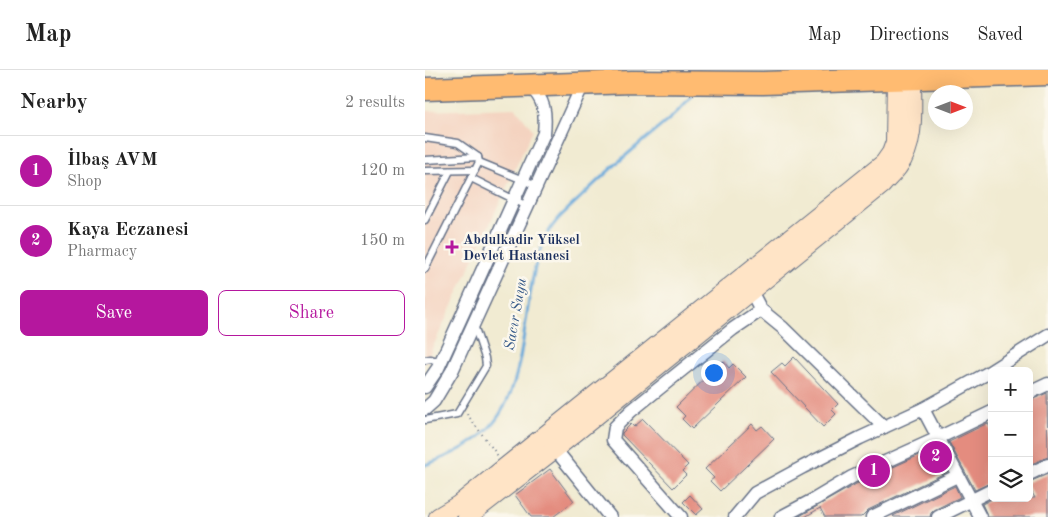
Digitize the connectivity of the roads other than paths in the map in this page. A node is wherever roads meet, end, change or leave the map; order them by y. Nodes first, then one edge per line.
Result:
1 (1048, 74) edge
2 (904, 79) junction
3 (583, 84) junction
4 (529, 86) junction
5 (425, 89) edge
6 (425, 138) edge
7 (425, 160) edge
8 (478, 160) junction
9 (475, 170) junction
10 (425, 171) edge
11 (450, 171) junction
12 (471, 178) junction
13 (523, 180) junction
14 (536, 186) junction
15 (514, 200) junction
16 (527, 206) junction
17 (425, 220) edge
18 (425, 269) edge
19 (751, 290) junction
20 (761, 310) junction
21 (474, 324) junction
22 (1048, 335) edge
23 (460, 355) junction
24 (425, 360) edge
25 (440, 362) junction
26 (449, 378) junction
27 (1048, 384) edge
28 (425, 387) edge
29 (1033, 392) edge
30 (425, 409) edge
31 (923, 409) junction
32 (988, 414) edge
33 (425, 420) edge
34 (884, 427) junction
35 (938, 438) junction
36 (555, 449) junction
37 (1048, 465) edge
38 (1033, 472) edge
39 (957, 476) junction
40 (988, 492) edge
41 (970, 500) junction
42 (469, 516) edge
43 (438, 517) edge
44 (610, 517) edge
45 (681, 517) edge
46 (735, 517) edge
47 (781, 517) edge
48 (872, 517) edge
49 (938, 517) edge
50 (980, 517) edge

1 - 2 highway
2 - 3 highway
2 - 19 street
2 - 43 street
3 - 4 highway
3 - 14 street
4 - 5 highway
4 - 13 street
6 - 8 lane
7 - 8 lane
8 - 9 lane
8 - 13 lane
9 - 11 lane
9 - 12 lane
10 - 11 lane
11 - 17 lane
12 - 15 lane
12 - 18 lane
13 - 14 lane
13 - 15 street
14 - 16 street
15 - 16 lane
15 - 25 street
16 - 21 street
19 - 20 street
19 - 36 street
20 - 34 street
20 - 45 street
21 - 23 street
21 - 33 lane
22 - 31 street
23 - 25 street
23 - 26 street
24 - 25 lane
25 - 26 street
25 - 28 street
26 - 30 street
27 - 29 street
31 - 34 street
31 - 35 street
32 - 35 street
34 - 46 street
35 - 39 street
35 - 47 street
36 - 42 street
36 - 44 street
37 - 38 street
39 - 41 street
39 - 48 street
40 - 41 street
41 - 49 street
41 - 50 street

